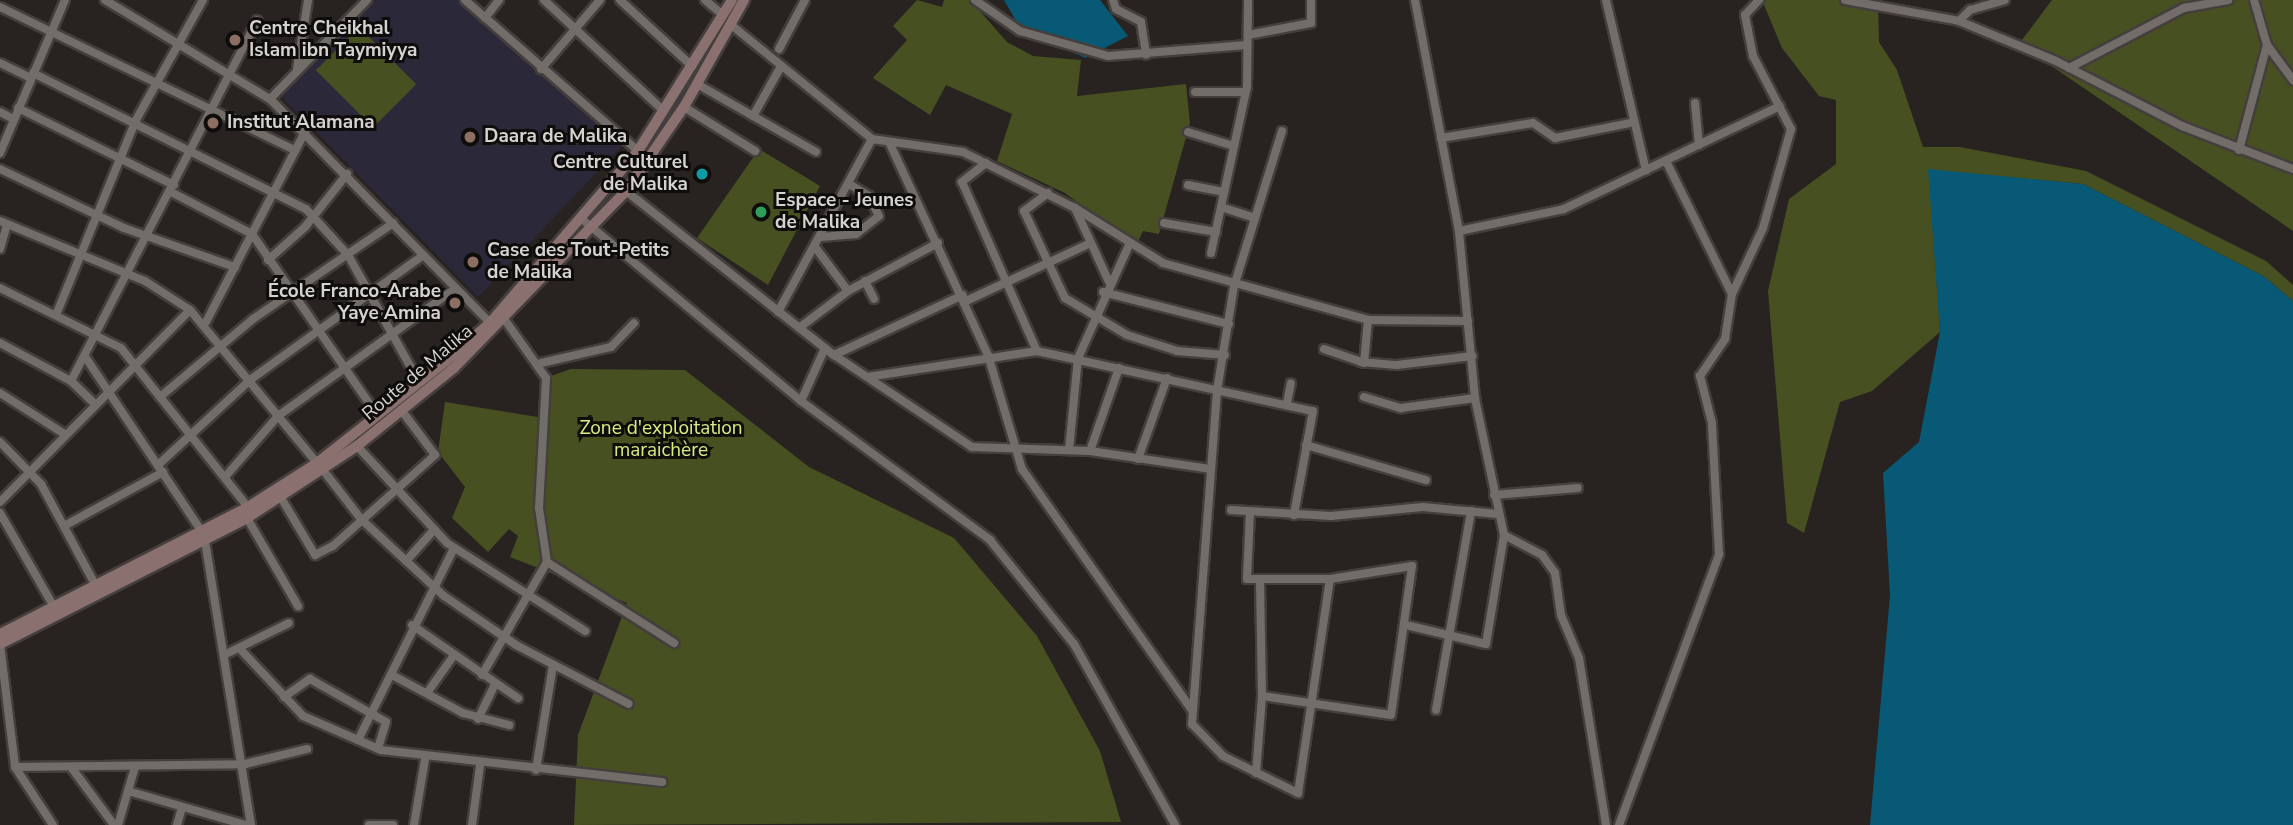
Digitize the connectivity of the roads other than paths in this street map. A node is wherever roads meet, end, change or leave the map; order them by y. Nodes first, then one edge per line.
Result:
1 (65, 0) edge
2 (105, 0) edge
3 (203, 0) edge
4 (308, 0) edge
5 (367, 0) edge
6 (465, 0) edge
7 (499, 0) edge
8 (544, 0) edge
9 (600, 0) edge
10 (620, 0) edge
11 (705, 0) edge
12 (732, 0) edge
13 (744, 0) edge
14 (805, 0) edge
15 (975, 0) edge
16 (1113, 0) edge
17 (1248, 0) edge
18 (1311, 0) edge
19 (1415, 0) edge
20 (1606, 0) edge
21 (1759, 0) edge
22 (1845, 0) edge
23 (2005, 0) edge
24 (2228, 0) edge
25 (2254, 0) edge
26 (0, 8) edge
27 (485, 18) junction
28 (257, 20) dead end
29 (727, 20) junction
30 (1959, 21) junction
31 (575, 28) junction
32 (52, 29) junction
33 (180, 40) junction
34 (1247, 40) junction
35 (2267, 45) junction
36 (779, 49) dead end
37 (1146, 55) junction
38 (0, 63) edge
39 (692, 66) junction
40 (780, 68) junction
41 (2069, 68) junction
42 (229, 69) junction
43 (297, 69) junction
44 (541, 69) junction
45 (32, 75) junction
46 (156, 80) junction
47 (2293, 80) edge
48 (697, 84) junction
49 (1195, 92) dead end
50 (1245, 92) junction
51 (270, 99) junction
52 (1695, 103) dead end
53 (1780, 106) junction
54 (684, 107) junction
55 (18, 108) junction
56 (210, 109) junction
57 (664, 111) junction
58 (0, 112) edge
59 (753, 116) junction
60 (13, 119) junction
61 (136, 120) junction
62 (1630, 122) junction
63 (306, 130) junction
64 (1282, 131) dead end
65 (1188, 132) dead end
66 (1441, 138) junction
67 (872, 139) junction
68 (890, 144) junction
69 (1234, 145) junction
70 (1699, 145) junction
71 (191, 150) junction
72 (295, 150) junction
73 (2239, 150) junction
74 (638, 151) junction
75 (755, 151) dead end
76 (816, 152) dead end
77 (0, 153) edge
78 (120, 159) junction
79 (1666, 161) junction
80 (986, 163) junction
81 (0, 169) edge
82 (2293, 169) edge
83 (1646, 170) junction
84 (347, 174) junction
85 (850, 185) junction
86 (1188, 186) dead end
87 (172, 189) junction
88 (274, 190) junction
89 (626, 191) junction
90 (1224, 192) junction
91 (1048, 193) junction
92 (1221, 207) junction
93 (1075, 208) junction
94 (98, 212) junction
95 (315, 216) junction
96 (1255, 218) junction
97 (583, 220) junction
98 (3, 223) edge
99 (393, 223) junction
100 (1164, 223) dead end
101 (592, 229) junction
102 (1216, 232) junction
103 (1459, 232) junction
104 (252, 234) junction
105 (821, 237) junction
106 (150, 238) junction
107 (938, 243) junction
108 (1130, 243) junction
109 (1089, 244) junction
110 (815, 247) junction
111 (0, 249) edge
112 (1211, 253) dead end
113 (81, 254) junction
114 (423, 254) junction
115 (348, 255) junction
116 (268, 260) junction
117 (1049, 262) junction
118 (235, 267) junction
119 (131, 276) junction
120 (865, 281) junction
121 (1109, 282) junction
122 (1007, 285) junction
123 (1234, 286) junction
124 (0, 288) edge
125 (455, 289) junction
126 (848, 291) junction
127 (369, 292) junction
128 (1103, 292) junction
129 (292, 293) junction
130 (1732, 294) junction
131 (964, 298) junction
132 (874, 299) dead end
133 (190, 310) junction
134 (778, 312) junction
135 (56, 315) junction
136 (1093, 319) junction
137 (505, 320) junction
138 (1368, 320) junction
139 (1468, 321) junction
140 (206, 322) junction
141 (490, 323) junction
142 (634, 323) dead end
143 (1229, 324) junction
144 (317, 328) junction
145 (799, 328) junction
146 (390, 333) junction
147 (98, 335) junction
148 (0, 343) edge
149 (222, 344) junction
150 (825, 348) junction
151 (1324, 349) dead end
152 (1037, 351) junction
153 (834, 355) junction
154 (988, 355) junction
155 (1225, 355) junction
156 (1472, 356) junction
157 (86, 358) junction
158 (1078, 358) junction
159 (541, 363) junction
160 (1364, 363) junction
161 (344, 364) junction
162 (134, 365) junction
163 (1119, 368) junction
164 (866, 377) junction
165 (1167, 378) junction
166 (250, 380) junction
167 (72, 382) junction
168 (419, 382) junction
169 (1291, 383) dead end
170 (109, 389) junction
171 (1217, 391) junction
172 (0, 393) edge
173 (160, 397) junction
174 (1364, 397) dead end
175 (1475, 398) junction
176 (801, 401) junction
177 (1287, 403) junction
178 (95, 404) junction
179 (402, 411) junction
180 (278, 416) junction
181 (378, 416) junction
182 (66, 435) junction
183 (192, 436) junction
184 (0, 442) edge
185 (1306, 444) junction
186 (357, 446) junction
187 (1069, 450) junction
188 (1015, 451) junction
189 (1090, 452) junction
190 (1138, 459) junction
191 (320, 466) junction
192 (161, 469) junction
193 (1210, 469) junction
194 (32, 470) junction
195 (225, 477) junction
196 (1426, 480) dead end
197 (1578, 488) dead end
198 (394, 491) junction
199 (1494, 495) junction
200 (281, 496) junction
201 (0, 502) edge
202 (1231, 510) dead end
203 (1471, 511) junction
204 (248, 512) junction
205 (1250, 512) junction
206 (0, 513) edge
207 (1498, 514) junction
208 (1294, 515) junction
209 (361, 519) junction
210 (64, 526) junction
211 (433, 531) junction
212 (10, 532) junction
213 (1504, 535) junction
214 (204, 537) junction
215 (0, 538) edge
216 (454, 548) junction
217 (405, 561) junction
218 (547, 562) junction
219 (1260, 579) junction
220 (1330, 579) junction
221 (96, 586) junction
222 (432, 586) junction
223 (528, 599) junction
224 (298, 606) dead end
225 (54, 607) junction
226 (289, 623) dead end
227 (412, 625) junction
228 (1406, 625) junction
229 (585, 631) dead end
230 (0, 634) edge
231 (1451, 634) junction
232 (505, 638) junction
233 (674, 643) dead end
234 (0, 644) edge
235 (242, 651) junction
236 (226, 654) junction
237 (452, 657) junction
238 (553, 665) junction
239 (392, 675) junction
240 (482, 675) junction
241 (402, 678) junction
242 (387, 684) junction
243 (495, 684) junction
244 (427, 693) junction
245 (1262, 696) junction
246 (284, 697) junction
247 (518, 698) dead end
248 (3, 700) edge
249 (1311, 703) junction
250 (629, 704) dead end
251 (1192, 710) junction
252 (1436, 710) dead end
253 (370, 712) junction
254 (478, 719) junction
255 (509, 725) dead end
256 (358, 740) junction
257 (11, 743) junction
258 (0, 748) edge
259 (307, 749) dead end
260 (378, 749) junction
261 (425, 759) junction
262 (245, 764) junction
263 (480, 766) junction
264 (15, 767) junction
265 (71, 767) junction
266 (135, 767) junction
267 (536, 770) junction
268 (1256, 773) junction
269 (662, 782) dead end
270 (128, 791) junction
271 (182, 807) junction
272 (53, 825) edge
273 (116, 825) edge
274 (177, 825) edge
275 (248, 825) edge
276 (369, 825) edge
277 (393, 825) edge
278 (414, 825) edge
279 (472, 825) edge
280 (1175, 825) edge
281 (1606, 825) edge
282 (1619, 825) edge

1 - 32 street
2 - 33 street
3 - 33 street
4 - 43 street
5 - 43 street
6 - 27 street
7 - 27 street
8 - 31 street
9 - 31 street
10 - 39 street
11 - 29 street
12 - 29 main road, Route de Malika
13 - 29 main road, Route de Malika
14 - 36 street
15 - 37 street
16 - 37 street
17 - 34 street
18 - 34 street
19 - 66 street
20 - 62 street
21 - 53 street
22 - 30 street
23 - 30 street
24 - 41 street
25 - 35 street
26 - 32 street
27 - 44 street
28 - 42 street
29 - 39 main road, Route de Malika
29 - 40 street
29 - 48 main road, Route de Malika
30 - 41 street
31 - 44 street
31 - 57 street
32 - 45 street
32 - 46 street
33 - 42 street
33 - 46 street
34 - 37 street
34 - 50 street
35 - 47 street
35 - 73 street
38 - 45 street
39 - 57 main road, Route de Malika
40 - 59 street
40 - 67 street
41 - 73 street
42 - 51 street
42 - 56 street
43 - 51 street
44 - 74 street
45 - 55 street
45 - 61 street
46 - 56 street
46 - 61 street
48 - 54 main road, Route de Malika
48 - 59 street
49 - 50 street
50 - 69 street
51 - 63 street
52 - 70 street
53 - 70 street
53 - 130 street
54 - 75 street
54 - 89 main road, Route de Malika
55 - 60 street
55 - 78 street
56 - 71 street
56 - 72 street
57 - 74 main road, Route de Malika
58 - 60 street
59 - 76 street
60 - 77 street
61 - 71 street
61 - 78 street
62 - 66 street
62 - 83 street
63 - 72 street
63 - 84 street
64 - 96 street
65 - 69 street
66 - 103 street
67 - 68 street
67 - 85 street
68 - 80 street
68 - 107 street
69 - 90 street
70 - 79 street
71 - 87 street
71 - 88 street
72 - 88 street
73 - 82 street
74 - 97 main road, Route de Malika
78 - 87 street
78 - 94 street
79 - 83 street
79 - 130 street
80 - 91 street
80 - 122 street
81 - 94 street
83 - 103 street
84 - 95 street
84 - 99 street
85 - 105 street
85 - 105 street
86 - 90 street
87 - 104 street
87 - 106 street
88 - 95 street
88 - 104 street
89 - 101 main road, Route de Malika
89 - 134 street
90 - 92 street
91 - 93 street
91 - 117 street
92 - 96 street
92 - 102 street
93 - 108 street
93 - 109 street
94 - 106 street
94 - 113 street
95 - 115 street
95 - 116 street
96 - 123 street
97 - 101 street
97 - 141 main road, Route de Malika
98 - 111 street
98 - 113 street
99 - 114 street
99 - 115 street
100 - 102 street
101 - 137 main road, Route de Malika
101 - 176 street
102 - 112 street
103 - 139 street
104 - 116 street
104 - 118 street
105 - 110 street
106 - 118 street
106 - 119 street
107 - 120 street
107 - 131 street
108 - 121 street
108 - 123 street
109 - 117 street
109 - 121 street
110 - 126 street
110 - 134 street
113 - 119 street
113 - 135 street
114 - 125 street
114 - 127 street
115 - 127 street
115 - 129 street
116 - 129 street
117 - 122 street
117 - 136 street
118 - 140 street
119 - 133 street
119 - 147 street
120 - 126 street
120 - 132 street
121 - 128 street
122 - 131 street
122 - 152 street
123 - 138 street
123 - 143 street
124 - 135 street
125 - 141 street
125 - 146 street
126 - 145 street
127 - 144 street
127 - 146 street
128 - 136 street
128 - 143 street
129 - 144 street
129 - 149 street
130 - 282 street
131 - 153 street
131 - 154 street
133 - 140 street
133 - 162 street
134 - 145 street
135 - 147 street
136 - 155 street
136 - 158 street
137 - 159 street
137 - 179 main road, Route de Malika
138 - 139 street
138 - 160 street
139 - 156 street
140 - 149 street
141 - 168 main road, Route de Malika
142 - 159 street
143 - 155 street
144 - 161 street
144 - 166 street
145 - 150 street
146 - 161 street
146 - 168 street
147 - 157 street
147 - 162 street
148 - 167 street
149 - 166 street
149 - 173 street
150 - 153 street
150 - 176 street
151 - 160 street
152 - 154 street
152 - 158 street
153 - 164 street
154 - 164 street
154 - 188 street
155 - 171 street
156 - 160 street
156 - 175 street
157 - 167 street
157 - 170 street
158 - 163 street
158 - 187 street
159 - 218 street
161 - 180 street
161 - 181 street
162 - 170 street
162 - 173 street
163 - 165 street
163 - 189 street
164 - 188 street
165 - 171 street
165 - 190 street
166 - 180 street
166 - 183 street
167 - 178 street
168 - 181 main road, Route de Malika
169 - 177 street
170 - 178 street
170 - 192 street
171 - 177 street
171 - 193 street
172 - 182 street
173 - 183 street
174 - 175 street
175 - 199 street
176 - 280 street
177 - 185 street
178 - 182 street
179 - 186 main road, Route de Malika
179 - 198 street
180 - 191 street
180 - 195 street
181 - 191 main road, Route de Malika
182 - 194 street
183 - 192 street
183 - 195 street
184 - 194 street
185 - 196 street
185 - 208 street
186 - 191 main road, Route de Malika
186 - 198 street
187 - 188 street
187 - 189 street
188 - 251 street
189 - 190 street
190 - 193 street
191 - 200 main road, Route de Malika
191 - 204 main road, Route de Malika
191 - 209 street
192 - 210 street
192 - 214 street
193 - 251 street
194 - 201 street
194 - 210 street
195 - 204 street
197 - 199 street
198 - 209 street
198 - 211 street
199 - 207 street
200 - 204 main road, Route de Malika
200 - 209 street
202 - 205 street
203 - 207 street
203 - 208 street
203 - 231 street
204 - 214 main road, Route de Malika
204 - 224 street
205 - 208 street
205 - 219 street
206 - 212 street
207 - 213 street
209 - 217 street
210 - 221 street
211 - 216 street
211 - 217 street
212 - 215 street
212 - 225 street
213 - 231 street
213 - 281 street
214 - 221 main road, Route de Malika
214 - 234 main road, Route de Malika
214 - 236 street
216 - 222 street
216 - 223 street
217 - 222 street
218 - 223 street
218 - 233 street
219 - 220 street
219 - 245 street
220 - 228 street
220 - 249 street
221 - 225 main road, Route de Malika
222 - 227 street
222 - 232 street
223 - 229 street
223 - 232 street
225 - 230 main road, Route de Malika
226 - 235 street
227 - 237 street
227 - 239 street
228 - 231 street
228 - 249 street
231 - 252 street
232 - 238 street
232 - 240 street
234 - 248 street
235 - 236 street
235 - 246 street
236 - 262 street
237 - 240 street
237 - 244 street
238 - 250 street
238 - 267 street
239 - 241 street
239 - 242 street
240 - 243 street
241 - 242 street
241 - 244 street
242 - 253 street
243 - 247 street
243 - 254 street
244 - 254 street
245 - 249 street
245 - 268 street
246 - 253 street
246 - 256 street
248 - 257 street
249 - 268 street
251 - 268 street
253 - 256 street
253 - 260 street
254 - 255 street
256 - 260 street
257 - 258 street
257 - 264 street
259 - 262 street
260 - 261 street
261 - 263 street
261 - 278 street
262 - 266 street
262 - 275 street
263 - 267 street
263 - 279 street
264 - 265 street
264 - 272 street
265 - 266 street
265 - 273 street
266 - 270 street
267 - 269 street
270 - 271 street
270 - 273 street
271 - 274 street
271 - 275 street
276 - 277 street

